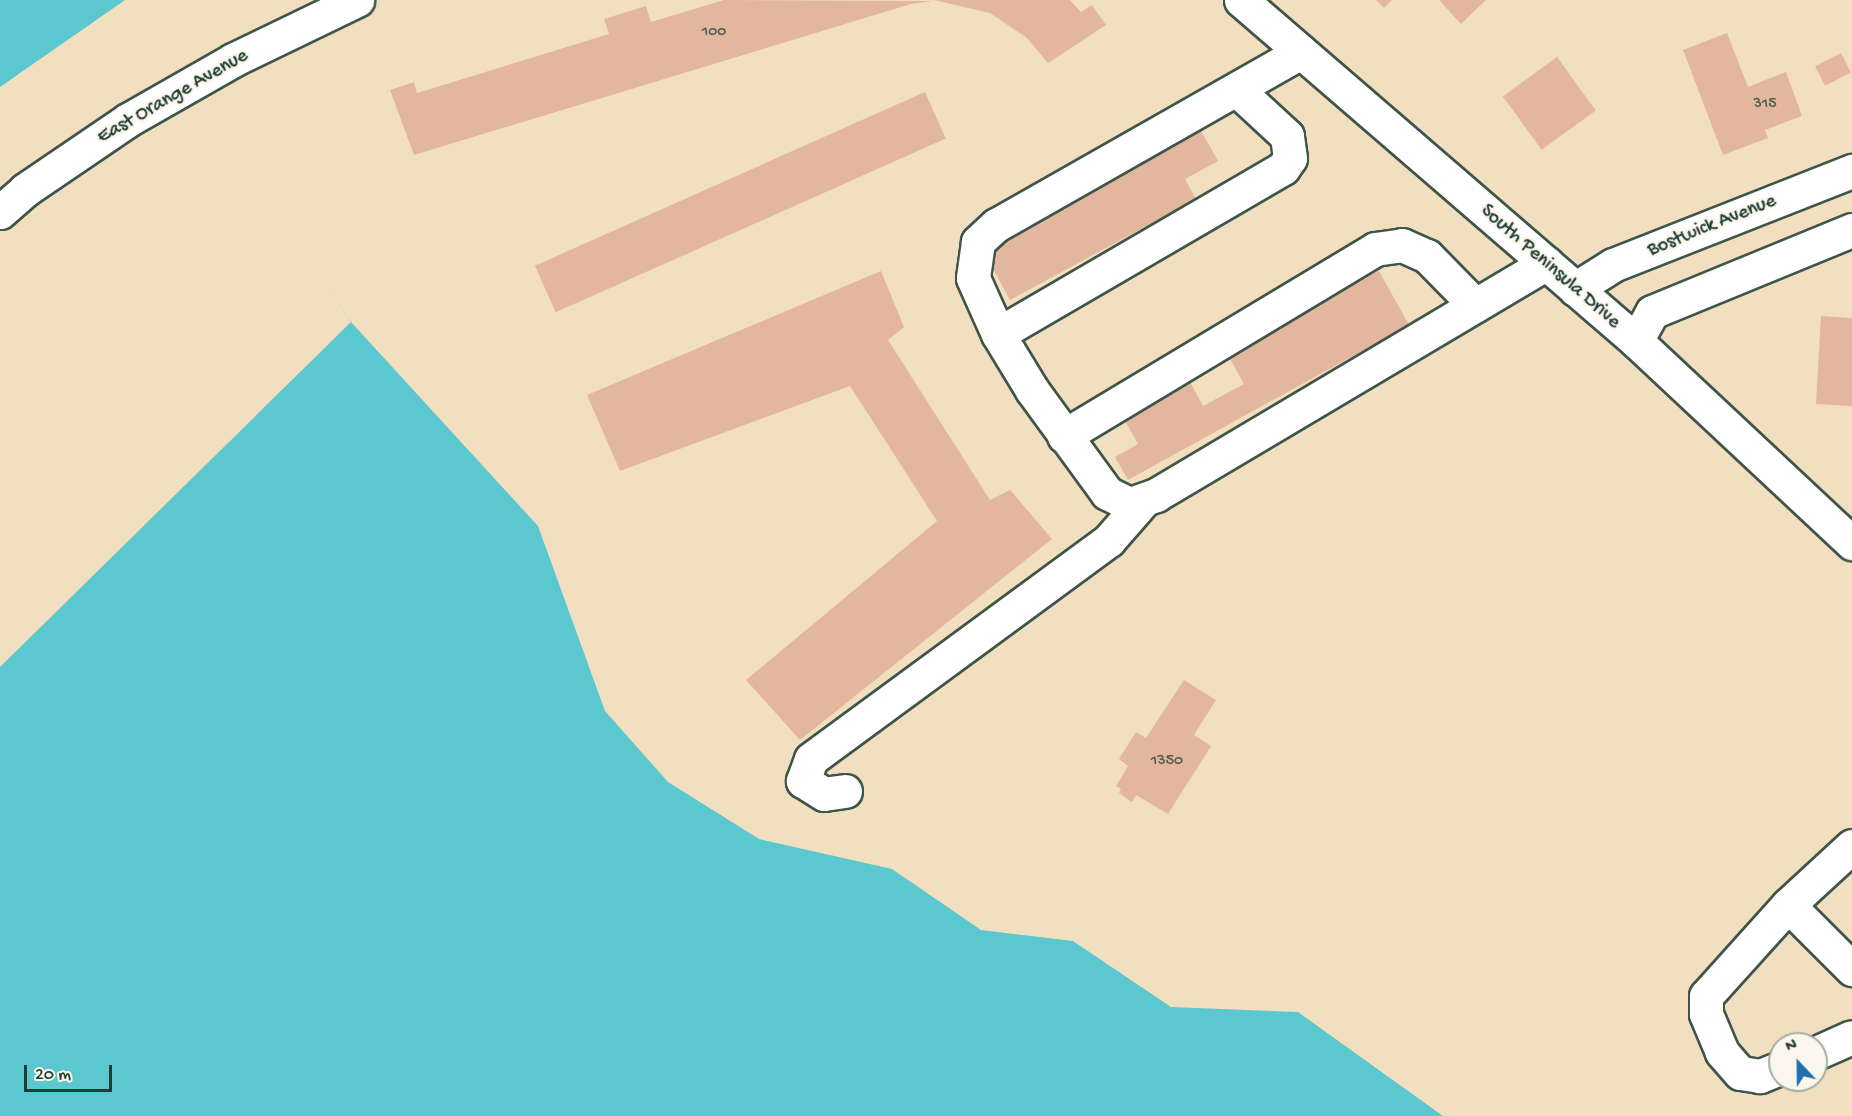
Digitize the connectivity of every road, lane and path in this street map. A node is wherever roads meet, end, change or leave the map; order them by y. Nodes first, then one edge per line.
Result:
1 (357, 0) edge
2 (1241, 0) edge
3 (1301, 52) junction
4 (1236, 89) junction
5 (1852, 171) edge
6 (0, 212) edge
7 (1852, 230) edge
8 (1546, 263) junction
9 (1575, 289) junction
10 (1475, 305) junction
11 (998, 334) junction
12 (1636, 341) junction
13 (1064, 436) junction
14 (1143, 501) junction
15 (1852, 543) edge
16 (845, 791) dead end
17 (1847, 857) edge
18 (1788, 905) junction
19 (1852, 969) edge
20 (1852, 1037) edge
21 (1828, 1048) edge
22 (1768, 1073) edge

1 - 6 street, East Orange Avenue
2 - 3 street, South Peninsula Drive
3 - 4 street
3 - 8 street, South Peninsula Drive
4 - 11 street
4 - 11 street
5 - 9 street, Bostwick Avenue
7 - 12 street
8 - 9 street, South Peninsula Drive
8 - 10 street
9 - 12 street, South Peninsula Drive
10 - 13 street
10 - 14 street
11 - 13 street
12 - 15 street, South Peninsula Drive
13 - 14 street
14 - 16 street
17 - 18 street
18 - 19 street
18 - 22 street
20 - 21 street

